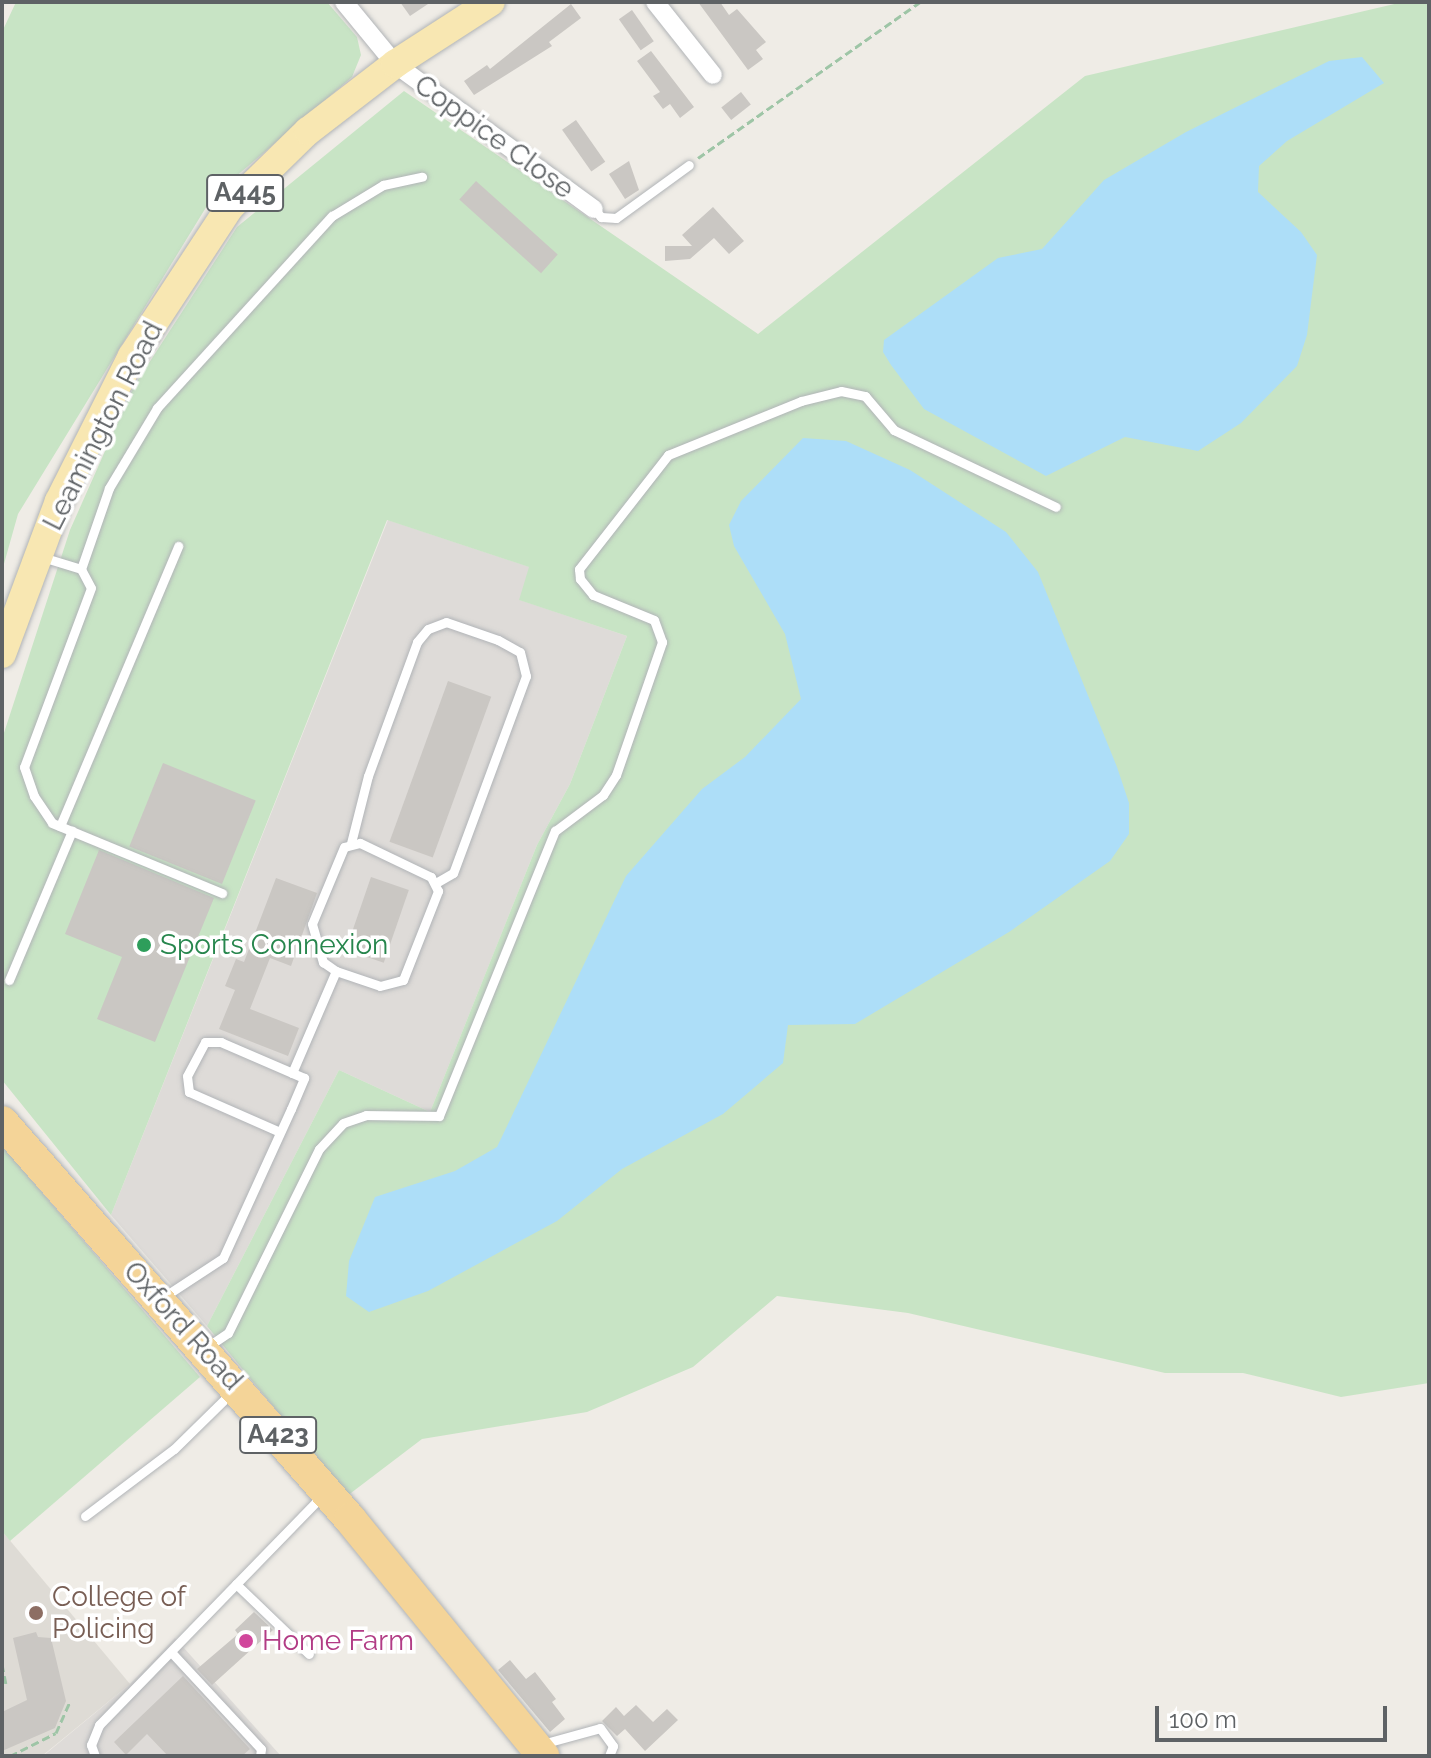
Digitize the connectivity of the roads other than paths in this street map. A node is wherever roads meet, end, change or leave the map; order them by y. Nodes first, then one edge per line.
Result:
1 (344, 2) edge
2 (491, 2) edge
3 (655, 2) edge
4 (395, 64) junction
5 (713, 75) dead end
6 (689, 165) road end
7 (422, 177) dead end
8 (594, 209) joint
9 (1056, 507) dead end
10 (178, 546) dead end
11 (37, 556) junction
12 (81, 569) junction
13 (2, 654) edge
14 (60, 826) junction
15 (72, 831) junction
16 (351, 843) junction
17 (436, 883) junction
18 (222, 893) dead end
19 (336, 971) junction
20 (9, 980) dead end
21 (292, 1073) junction
22 (2, 1122) edge
23 (280, 1132) junction
24 (159, 1299) junction
25 (204, 1349) junction
26 (237, 1387) junction
27 (326, 1491) junction
28 (85, 1516) dead end
29 (236, 1584) junction
30 (171, 1652) junction
31 (309, 1654) dead end
32 (91, 1745) junction
33 (539, 1752) edge
34 (86, 1756) edge
35 (95, 1756) edge
36 (260, 1756) edge
37 (609, 1756) edge

1 - 4 street, Coppice Close
2 - 4 main road, Leamington Road / A445
3 - 5 street
4 - 8 street, Coppice Close
4 - 11 main road, Leamington Road / A445
6 - 8 lane
7 - 12 lane
9 - 25 lane
10 - 14 lane
11 - 12 lane
11 - 13 main road, Leamington Road / A445
12 - 14 lane
14 - 15 lane
15 - 18 lane
15 - 20 lane
16 - 17 lane
16 - 17 lane
16 - 19 lane
17 - 19 lane
19 - 21 lane
21 - 23 lane
21 - 23 lane
22 - 24 highway, Oxford Road / A423
23 - 24 lane
24 - 25 highway, Oxford Road / A423
25 - 26 highway, Oxford Road / A423
26 - 27 highway, Oxford Road / A423
26 - 28 lane
27 - 29 lane
27 - 33 highway, Oxford Road / A423
29 - 30 lane
29 - 31 lane
30 - 32 lane
30 - 36 lane
32 - 34 lane
32 - 35 lane
33 - 37 lane

